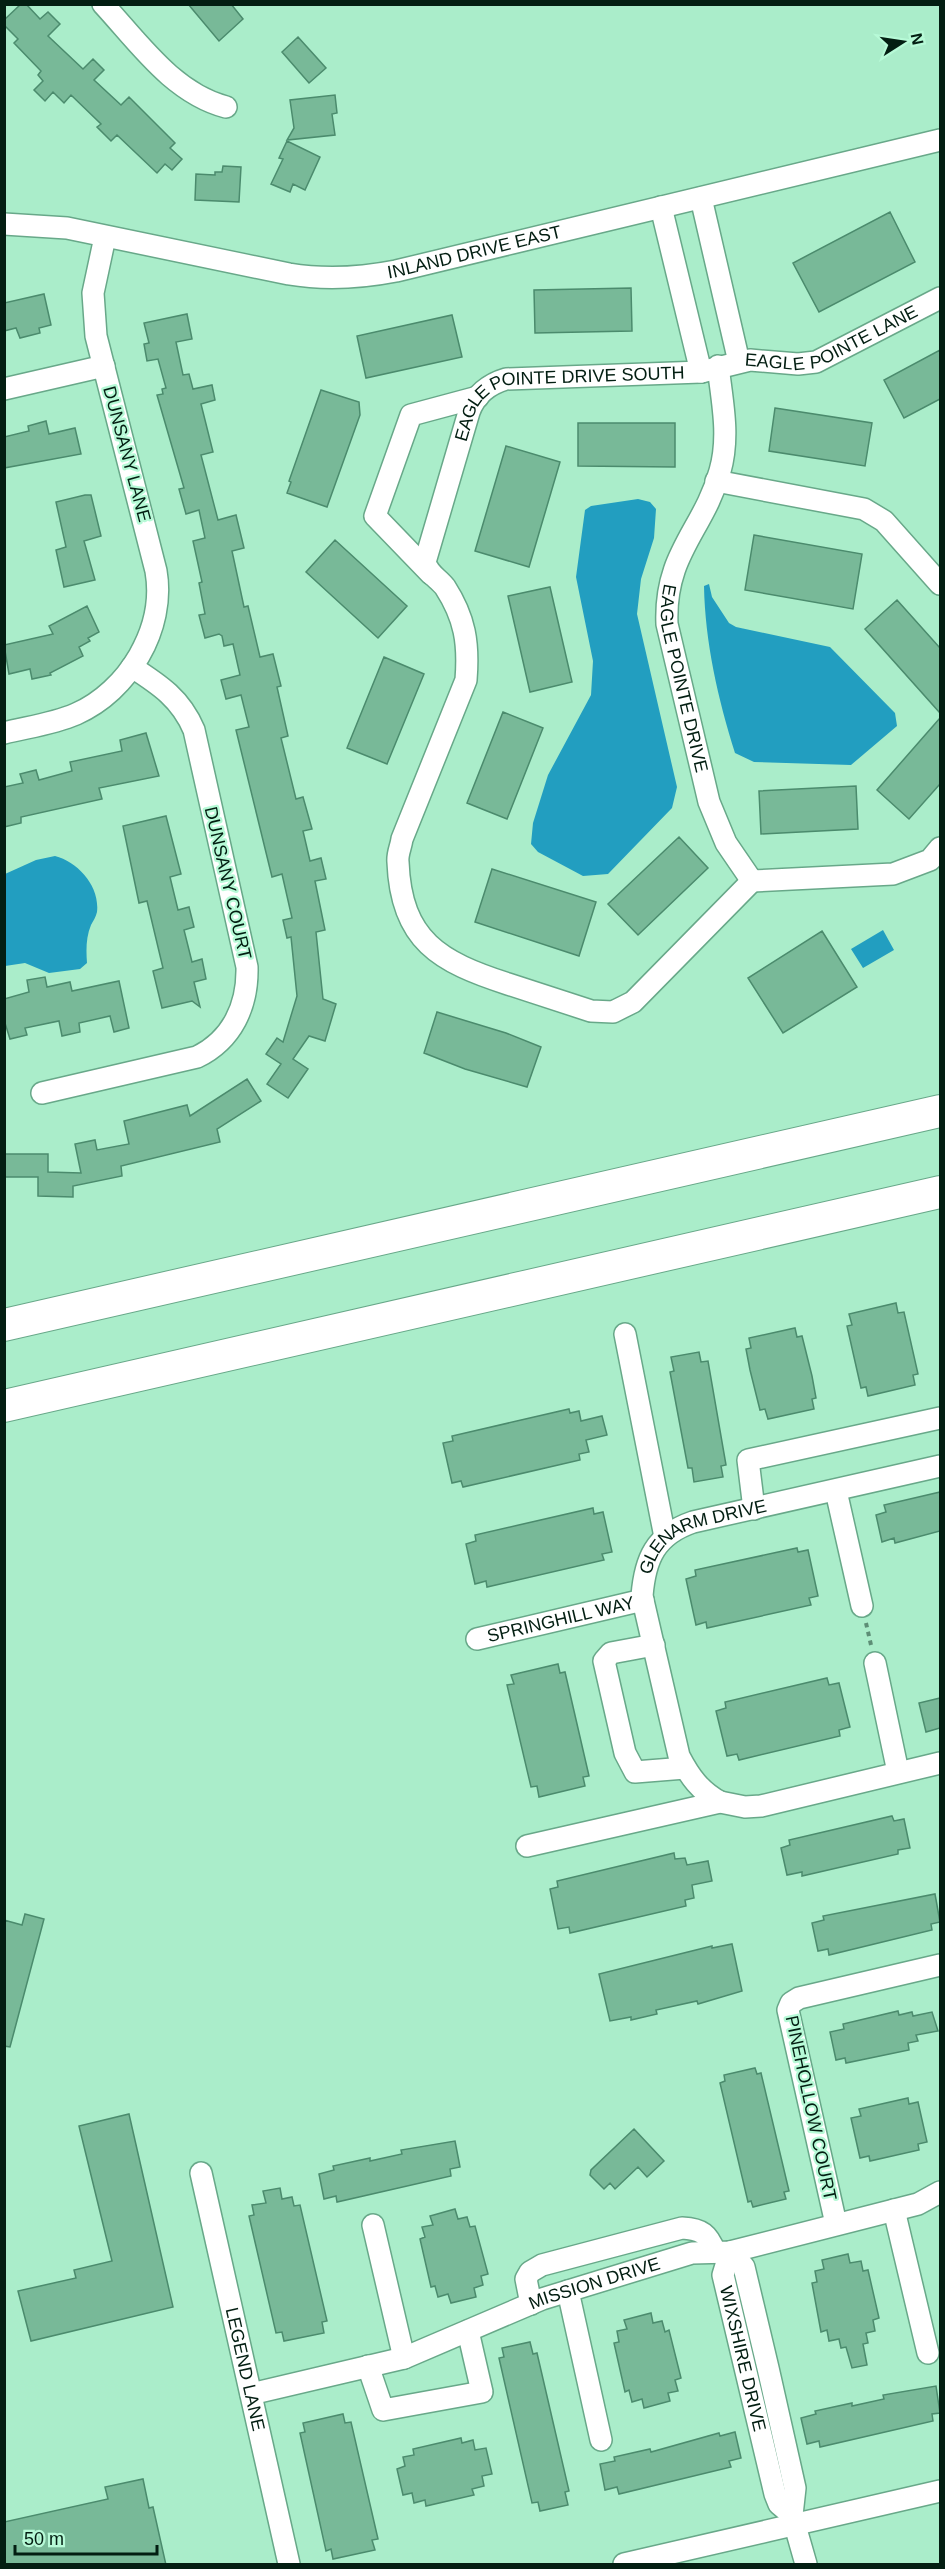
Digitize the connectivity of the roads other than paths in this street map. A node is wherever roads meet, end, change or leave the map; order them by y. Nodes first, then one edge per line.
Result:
1 (103, 4) edge
2 (226, 107) dead end
3 (940, 140) edge
4 (701, 198) junction
5 (661, 207) junction
6 (4, 224) edge
7 (105, 237) junction
8 (940, 298) edge
9 (739, 362) junction
10 (104, 366) junction
11 (709, 369) junction
12 (4, 389) edge
13 (478, 396) junction
14 (716, 481) junction
15 (431, 574) junction
16 (940, 584) edge
17 (132, 667) junction
18 (4, 733) edge
19 (940, 848) edge
20 (752, 881) junction
21 (42, 1093) dead end
22 (940, 1111) edge
23 (940, 1192) edge
24 (4, 1325) edge
25 (625, 1334) dead end
26 (4, 1406) edge
27 (940, 1418) edge
28 (940, 1466) edge
29 (836, 1491) junction
30 (754, 1509) junction
31 (665, 1537) junction
32 (643, 1600) junction
33 (862, 1606) road end
34 (477, 1639) dead end
35 (654, 1645) junction
36 (875, 1663) road end
37 (940, 1763) edge
38 (685, 1768) junction
39 (898, 1772) junction
40 (720, 1802) junction
41 (527, 1846) dead end
42 (940, 1965) edge
43 (201, 2173) dead end
44 (940, 2192) edge
45 (894, 2210) junction
46 (836, 2224) junction
47 (373, 2225) dead end
48 (722, 2252) junction
49 (568, 2291) junction
50 (531, 2304) junction
51 (468, 2331) junction
52 (928, 2353) dead end
53 (404, 2358) junction
54 (368, 2366) junction
55 (251, 2394) junction
56 (601, 2440) dead end
57 (940, 2491) edge
58 (794, 2520) junction
59 (289, 2565) edge
60 (624, 2565) edge
61 (806, 2565) edge

1 - 2 street
3 - 4 street, INLAND DRIVE EAST
4 - 5 street, INLAND DRIVE EAST
4 - 9 street
5 - 7 street, INLAND DRIVE EAST
5 - 11 street, EAGLE POINTE DRIVE
6 - 7 street, INLAND DRIVE EAST
7 - 10 street, DUNSANY LANE
8 - 9 street, EAGLE POINTE LANE
9 - 11 street, EAGLE POINTE LANE
10 - 12 street
10 - 17 street, DUNSANY LANE
11 - 13 street, EAGLE POINTE DRIVE SOUTH
11 - 14 street, EAGLE POINTE DRIVE
13 - 15 street, EAGLE POINTE DRIVE SOUTH
13 - 15 street
14 - 16 street
14 - 20 street, EAGLE POINTE DRIVE
15 - 20 street
17 - 18 street, DUNSANY LANE
17 - 21 street, DUNSANY COURT
19 - 20 street
22 - 24 highway
23 - 26 highway
25 - 31 street
27 - 30 street
28 - 29 street, GLENARM DRIVE
29 - 30 street, GLENARM DRIVE
29 - 33 street
30 - 31 street, GLENARM DRIVE
31 - 32 street, GLENARM DRIVE
32 - 34 street, SPRINGHILL WAY
32 - 35 street, GLENARM DRIVE
35 - 38 street, GLENARM DRIVE
35 - 38 street
36 - 39 street
37 - 39 street
38 - 40 street, GLENARM DRIVE
39 - 40 street
40 - 41 street
42 - 46 street, PINEHOLLOW COURT
43 - 55 street, LEGEND LANE
44 - 45 street, MISSION DRIVE
45 - 46 street, MISSION DRIVE
45 - 52 street
46 - 48 street, MISSION DRIVE
47 - 53 street
48 - 49 street, MISSION DRIVE
48 - 50 street
48 - 58 street, WIXSHIRE DRIVE
49 - 50 street, MISSION DRIVE
49 - 56 street
50 - 51 street, MISSION DRIVE
51 - 53 street, MISSION DRIVE
51 - 54 street
53 - 54 street, MISSION DRIVE
54 - 55 street, MISSION DRIVE
55 - 59 street, LEGEND LANE
57 - 58 street
58 - 60 street
58 - 61 street, WIXSHIRE DRIVE

